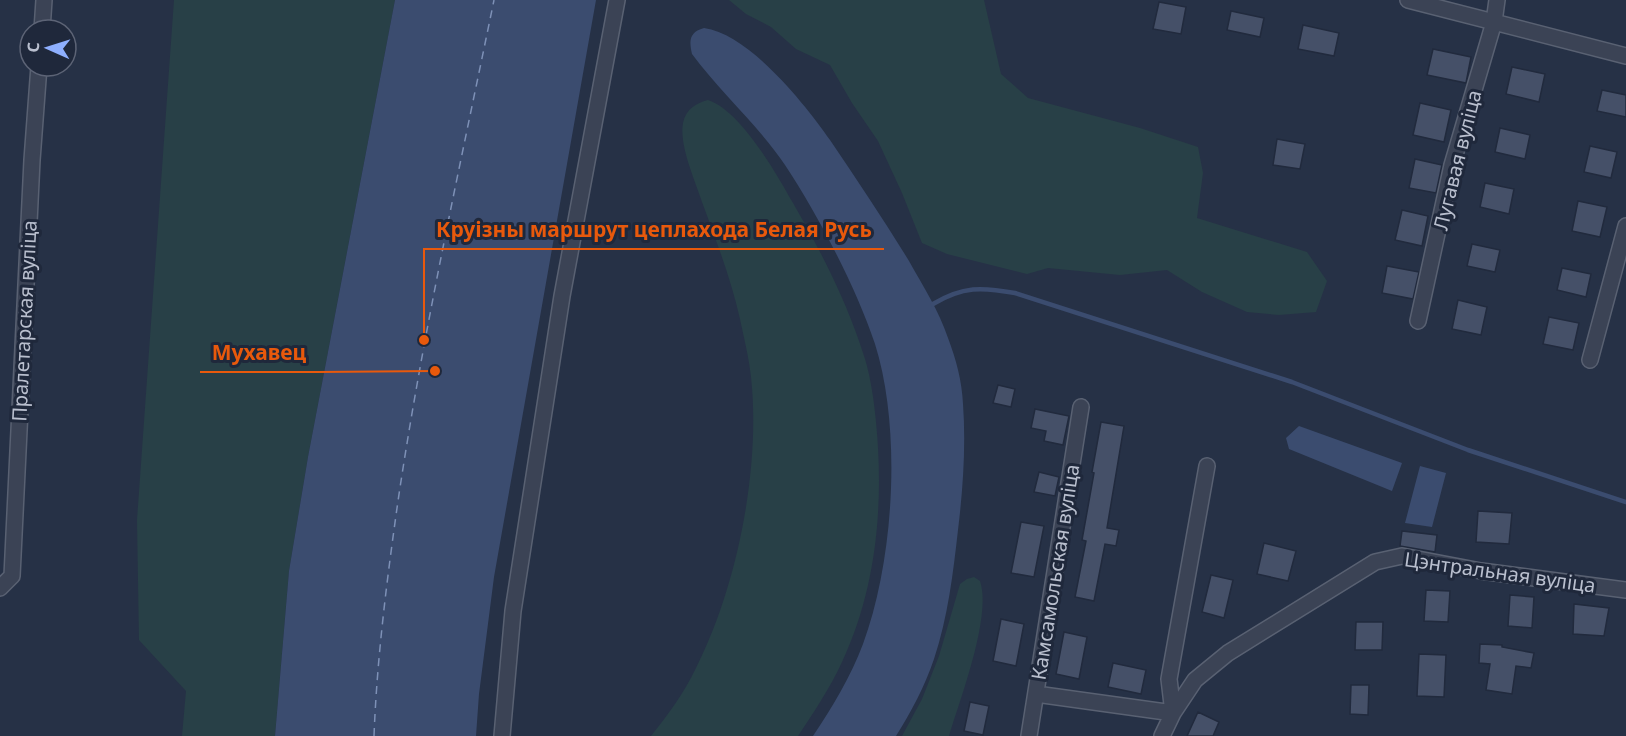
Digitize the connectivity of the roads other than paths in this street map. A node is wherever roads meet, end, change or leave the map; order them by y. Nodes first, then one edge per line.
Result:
1 (44, 0) edge
2 (617, 0) edge
3 (1408, 0) edge
4 (1497, 0) edge
5 (43, 18) edge
6 (1494, 22) junction
7 (1626, 56) edge
8 (38, 78) edge
9 (1626, 226) edge
10 (1418, 321) dead end
11 (1590, 360) dead end
12 (1081, 407) dead end
13 (1207, 466) dead end
14 (0, 588) edge
15 (1626, 590) edge
16 (1036, 694) junction
17 (1173, 713) junction
18 (501, 736) edge
19 (1029, 736) edge
20 (1162, 736) edge

1 - 5 street
2 - 18 street
3 - 6 street
4 - 6 street, Лугавая вуліца
6 - 7 street
6 - 10 street, Лугавая вуліца
8 - 14 street, Пралетарская вуліца
9 - 11 street
12 - 16 street, Камсамольская вуліца
13 - 17 street
15 - 17 street, Цэнтральная вуліца
16 - 17 street
16 - 19 street, Камсамольская вуліца
17 - 20 street

